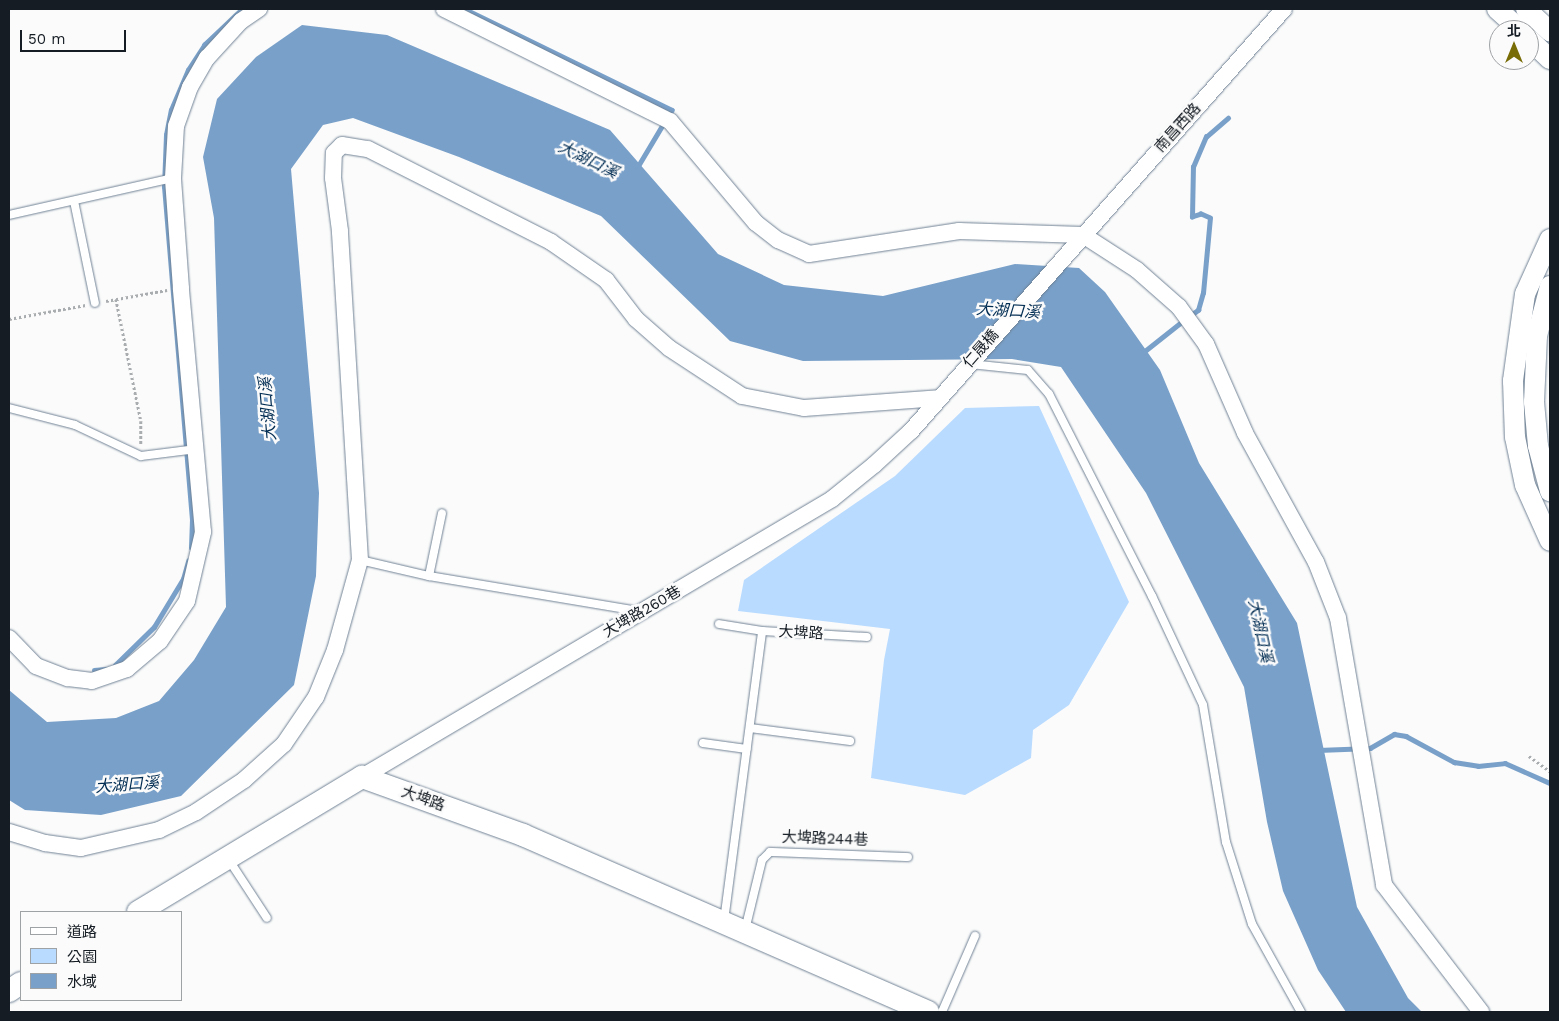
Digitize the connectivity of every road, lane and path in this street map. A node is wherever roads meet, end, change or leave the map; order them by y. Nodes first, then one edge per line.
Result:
1 (260, 9) edge
2 (444, 9) edge
3 (1284, 9) edge
4 (1497, 9) edge
5 (1526, 9) edge
6 (1509, 20) edge
7 (1550, 31) edge
8 (1539, 49) edge
9 (1549, 59) edge
10 (173, 178) junction
11 (74, 200) junction
12 (9, 215) edge
13 (1084, 234) junction
14 (1550, 239) edge
15 (1072, 247) joint
16 (1550, 286) edge
17 (116, 299) dead end
18 (95, 303) dead end
19 (968, 363) junction
20 (939, 398) junction
21 (9, 408) edge
22 (911, 431) joint
23 (197, 449) junction
24 (141, 456) junction
25 (1550, 491) edge
26 (442, 513) dead end
27 (1550, 541) edge
28 (360, 560) junction
29 (429, 576) junction
30 (642, 612) junction
31 (719, 624) dead end
32 (762, 631) junction
33 (866, 637) dead end
34 (9, 638) edge
35 (750, 728) junction
36 (850, 741) dead end
37 (703, 743) dead end
38 (747, 750) junction
39 (1529, 756) dead end
40 (1550, 771) edge
41 (362, 777) junction
42 (9, 832) edge
43 (908, 856) dead end
44 (228, 858) junction
45 (140, 911) edge
46 (267, 918) dead end
47 (723, 925) junction
48 (744, 934) junction
49 (975, 936) dead end
50 (20, 984) edge
51 (9, 990) edge
52 (928, 1012) edge
53 (942, 1012) edge
54 (1301, 1012) edge
55 (1481, 1012) edge

1 - 10 street
2 - 13 street
3 - 13 street, 南昌西路
4 - 6 street
5 - 7 street
8 - 9 street
10 - 11 lane
10 - 23 street
11 - 12 lane
11 - 18 lane
13 - 15 street, 南昌西路
13 - 55 street
14 - 27 street
15 - 19 street, 仁晟橋
16 - 25 street
17 - 24 path
19 - 20 street, 仁晟橋
19 - 54 lane
20 - 22 street, 仁晟橋
20 - 28 street
21 - 24 lane
22 - 30 street, 大埤路260巷
23 - 24 lane
23 - 34 street
26 - 29 lane
28 - 29 lane
28 - 42 street
29 - 30 lane
30 - 41 street, 大埤路260巷
31 - 32 lane
32 - 33 lane, 大埤路
32 - 35 lane, 大埤路
35 - 36 lane
35 - 38 lane, 大埤路
37 - 38 lane
38 - 47 lane, 大埤路
39 - 40 path
41 - 44 main road
41 - 47 main road, 大埤路
43 - 48 lane, 大埤路244巷
44 - 45 main road
44 - 46 lane
47 - 48 main road, 大埤路
48 - 52 main road, 大埤路
49 - 53 lane
50 - 51 main road

